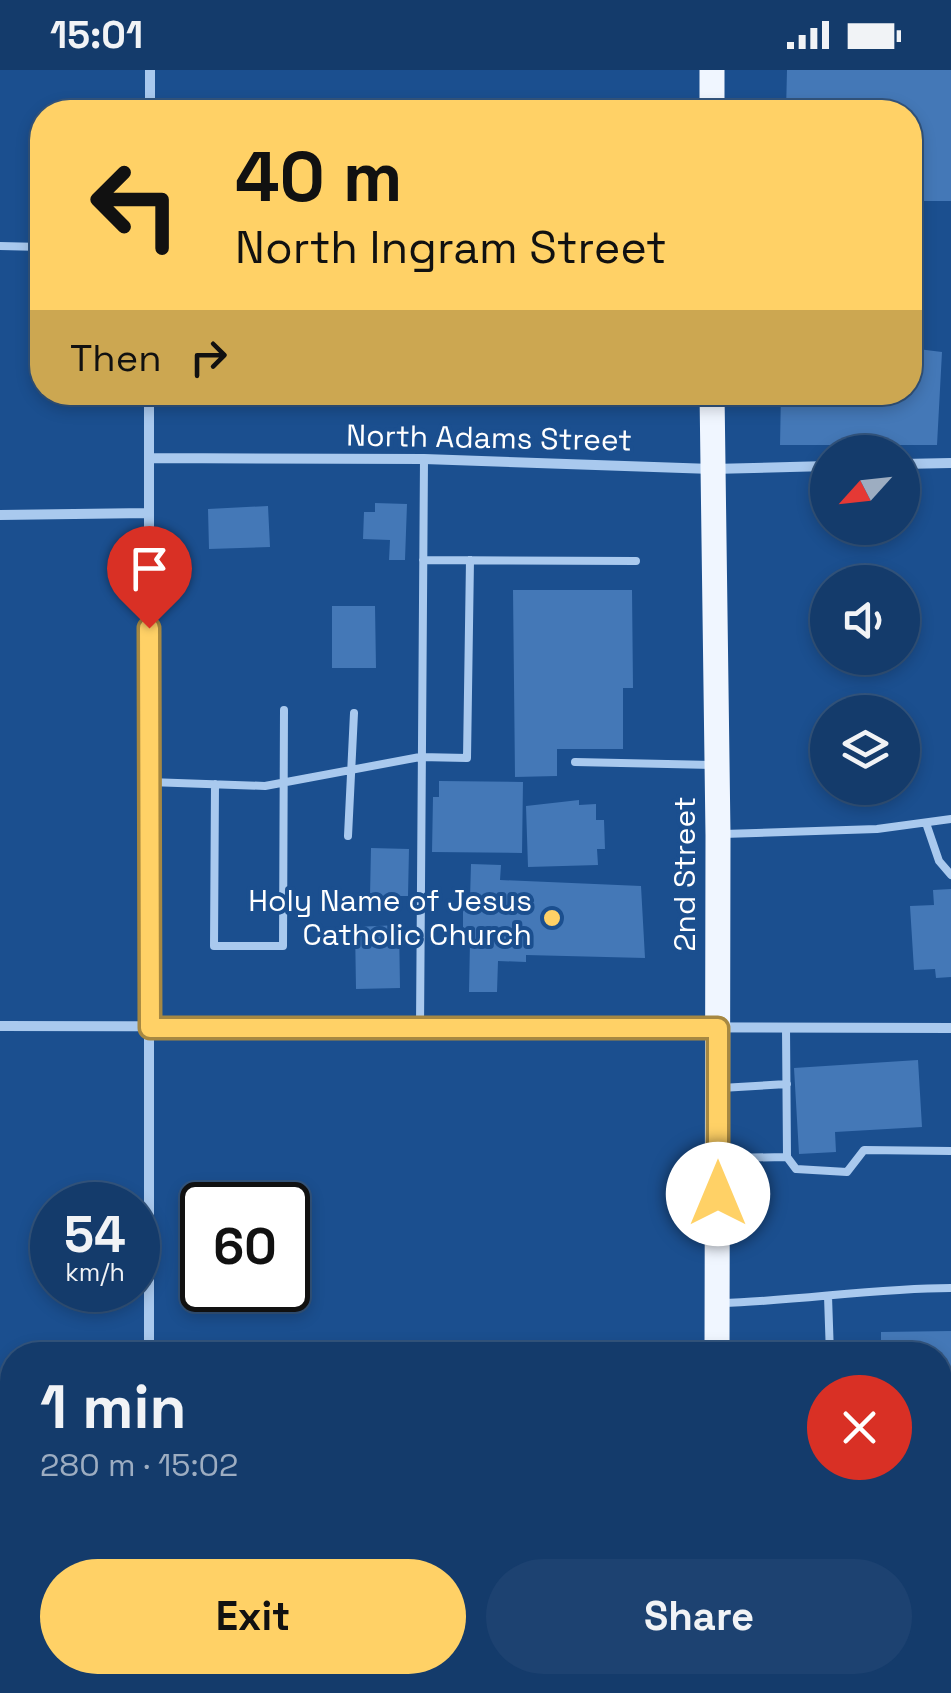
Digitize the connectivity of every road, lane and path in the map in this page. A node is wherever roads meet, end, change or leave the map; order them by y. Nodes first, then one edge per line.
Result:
1 (150, 70) edge
2 (712, 70) edge
3 (150, 100) edge
4 (712, 100) edge
5 (0, 246) edge
6 (30, 246) edge
7 (149, 405) edge
8 (712, 405) edge
9 (149, 458) junction
10 (424, 459) junction
11 (951, 462) edge
12 (920, 463) edge
13 (810, 466) edge
14 (712, 469) junction
15 (148, 513) junction
16 (0, 515) edge
17 (422, 560) junction
18 (470, 560) junction
19 (636, 562) dead end
20 (284, 710) dead end
21 (354, 713) dead end
22 (420, 756) junction
23 (575, 762) dead end
24 (717, 765) junction
25 (352, 770) junction
26 (150, 782) junction
27 (215, 784) junction
28 (283, 785) junction
29 (951, 820) edge
30 (926, 823) junction
31 (718, 834) junction
32 (348, 836) dead end
33 (951, 876) edge
34 (0, 1026) edge
35 (150, 1028) junction
36 (420, 1028) junction
37 (718, 1028) junction
38 (786, 1028) junction
39 (951, 1028) edge
40 (786, 1084) junction
41 (718, 1088) junction
42 (951, 1150) edge
43 (787, 1157) junction
44 (718, 1158) junction
45 (951, 1288) edge
46 (828, 1296) junction
47 (717, 1304) junction
48 (148, 1342) edge
49 (717, 1342) edge
50 (830, 1342) edge

1 - 3 street
2 - 4 main road
5 - 6 lane
7 - 9 street
8 - 14 main road, 2nd Street
9 - 10 street, North Adams Street
9 - 15 street
10 - 14 street, North Adams Street
10 - 17 lane
11 - 12 street
13 - 14 street, North Adams Street
14 - 24 main road, 2nd Street
15 - 16 street
15 - 26 street
17 - 18 lane
17 - 22 lane
18 - 19 lane
18 - 22 lane
20 - 28 lane
21 - 25 lane
22 - 25 lane
22 - 36 lane
23 - 24 lane
24 - 31 main road, 2nd Street
25 - 28 lane
25 - 32 lane
26 - 27 lane
26 - 35 street
27 - 28 lane
27 - 28 lane
29 - 30 lane
30 - 31 lane
30 - 33 lane
31 - 37 main road, 2nd Street
34 - 35 street
35 - 36 street
35 - 48 street
36 - 37 street
37 - 38 street
37 - 41 main road, 2nd Street
38 - 39 street
38 - 40 lane
40 - 41 lane
40 - 43 lane
41 - 44 main road, 2nd Street
42 - 43 lane
43 - 44 lane
44 - 47 main road, 2nd Street
45 - 46 lane
46 - 47 lane
46 - 50 lane
47 - 49 main road, 2nd Street

